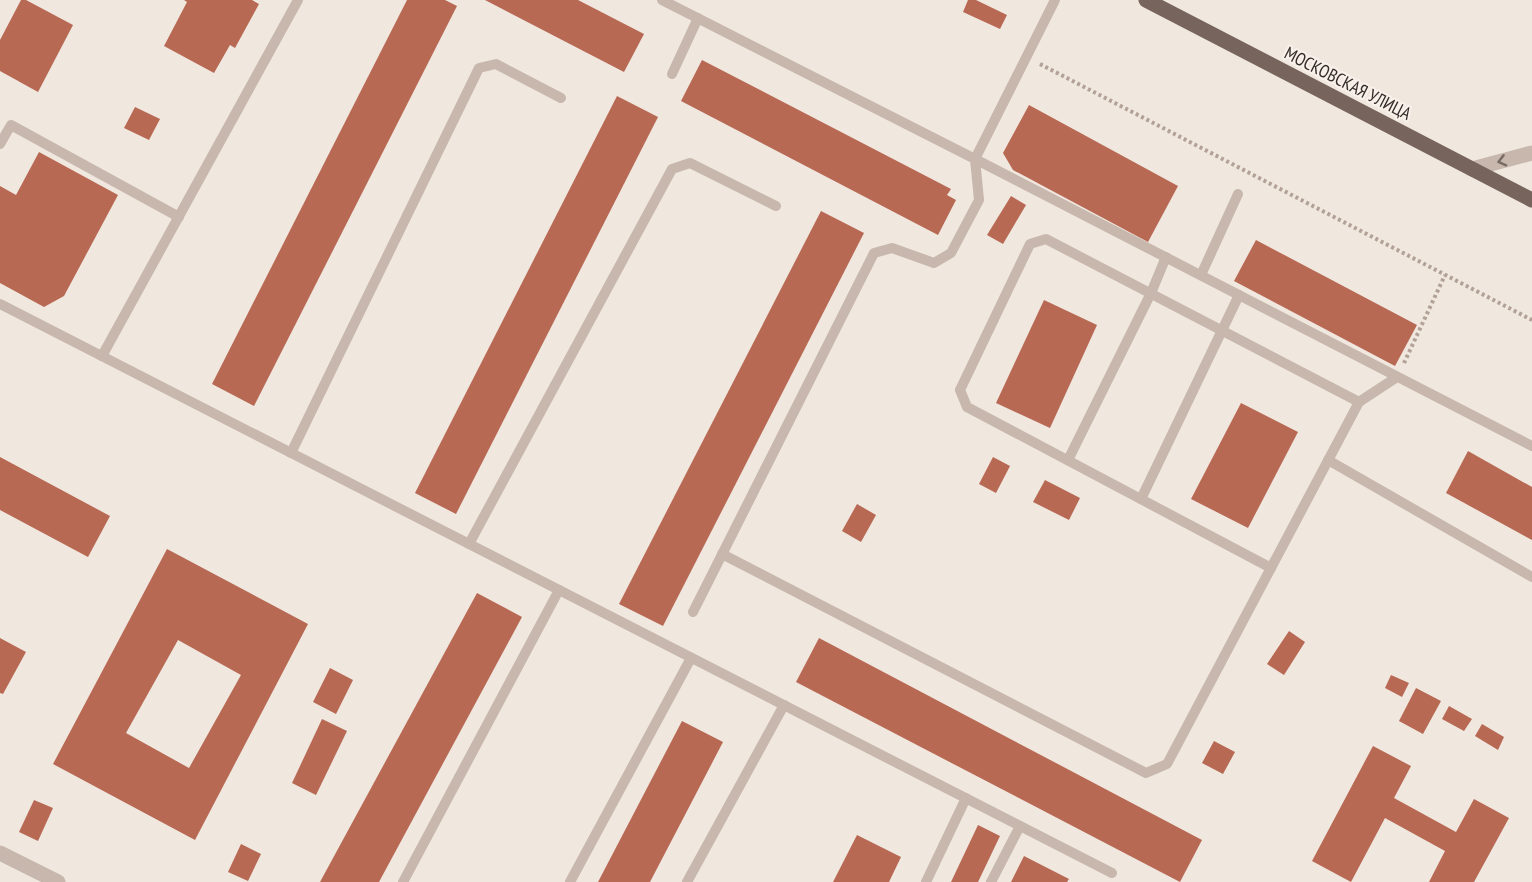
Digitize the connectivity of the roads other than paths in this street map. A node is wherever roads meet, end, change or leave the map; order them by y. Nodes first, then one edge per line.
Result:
1 (298, 0) edge
2 (662, 0) edge
3 (1055, 0) edge
4 (1146, 0) edge
5 (698, 18) junction
6 (672, 74) dead end
7 (561, 98) dead end
8 (0, 144) edge
9 (1532, 153) edge
10 (975, 159) junction
11 (1472, 169) junction
12 (1238, 194) dead end
13 (1532, 200) edge
14 (776, 206) dead end
15 (179, 217) junction
16 (1166, 257) junction
17 (1201, 275) junction
18 (1151, 293) junction
19 (1239, 295) junction
20 (0, 304) edge
21 (1223, 331) junction
22 (102, 356) junction
23 (1397, 377) junction
24 (1359, 402) junction
25 (1532, 446) edge
26 (291, 453) junction
27 (1068, 460) junction
28 (1328, 460) junction
29 (1141, 499) junction
30 (469, 544) junction
31 (722, 554) junction
32 (1271, 568) junction
33 (1532, 577) edge
34 (558, 590) junction
35 (693, 612) dead end
36 (691, 658) junction
37 (784, 705) junction
38 (966, 798) junction
39 (1020, 826) junction
40 (0, 853) edge
41 (1112, 873) dead end
42 (58, 882) edge
43 (403, 882) edge
44 (570, 882) edge
45 (687, 882) edge
46 (926, 882) edge
47 (991, 882) edge

1 - 15 lane
2 - 5 lane
3 - 10 lane
4 - 11 main road, МОСКОВСКАЯ УЛИЦА
5 - 6 lane
5 - 10 lane
7 - 26 lane
8 - 15 lane
9 -> 11 street
10 - 16 lane
10 - 31 lane
11 - 13 main road, МОСКОВСКАЯ УЛИЦА
12 - 17 lane
14 - 30 lane
15 - 22 lane
16 - 17 lane
16 - 18 lane
17 - 19 lane
18 - 21 lane
18 - 27 lane
18 - 27 lane
19 - 21 lane
19 - 23 lane
20 - 22 lane
21 - 24 lane
21 - 29 lane
22 - 26 lane
23 - 24 lane
23 - 25 lane
24 - 28 lane
26 - 30 lane
27 - 29 lane
28 - 32 lane
28 - 33 lane
29 - 32 lane
30 - 34 lane
31 - 32 lane
31 - 35 lane
34 - 36 lane
34 - 43 lane
36 - 37 lane
36 - 44 lane
37 - 38 lane
37 - 45 lane
38 - 39 lane
38 - 46 lane
39 - 41 lane
39 - 47 lane
40 - 42 street

